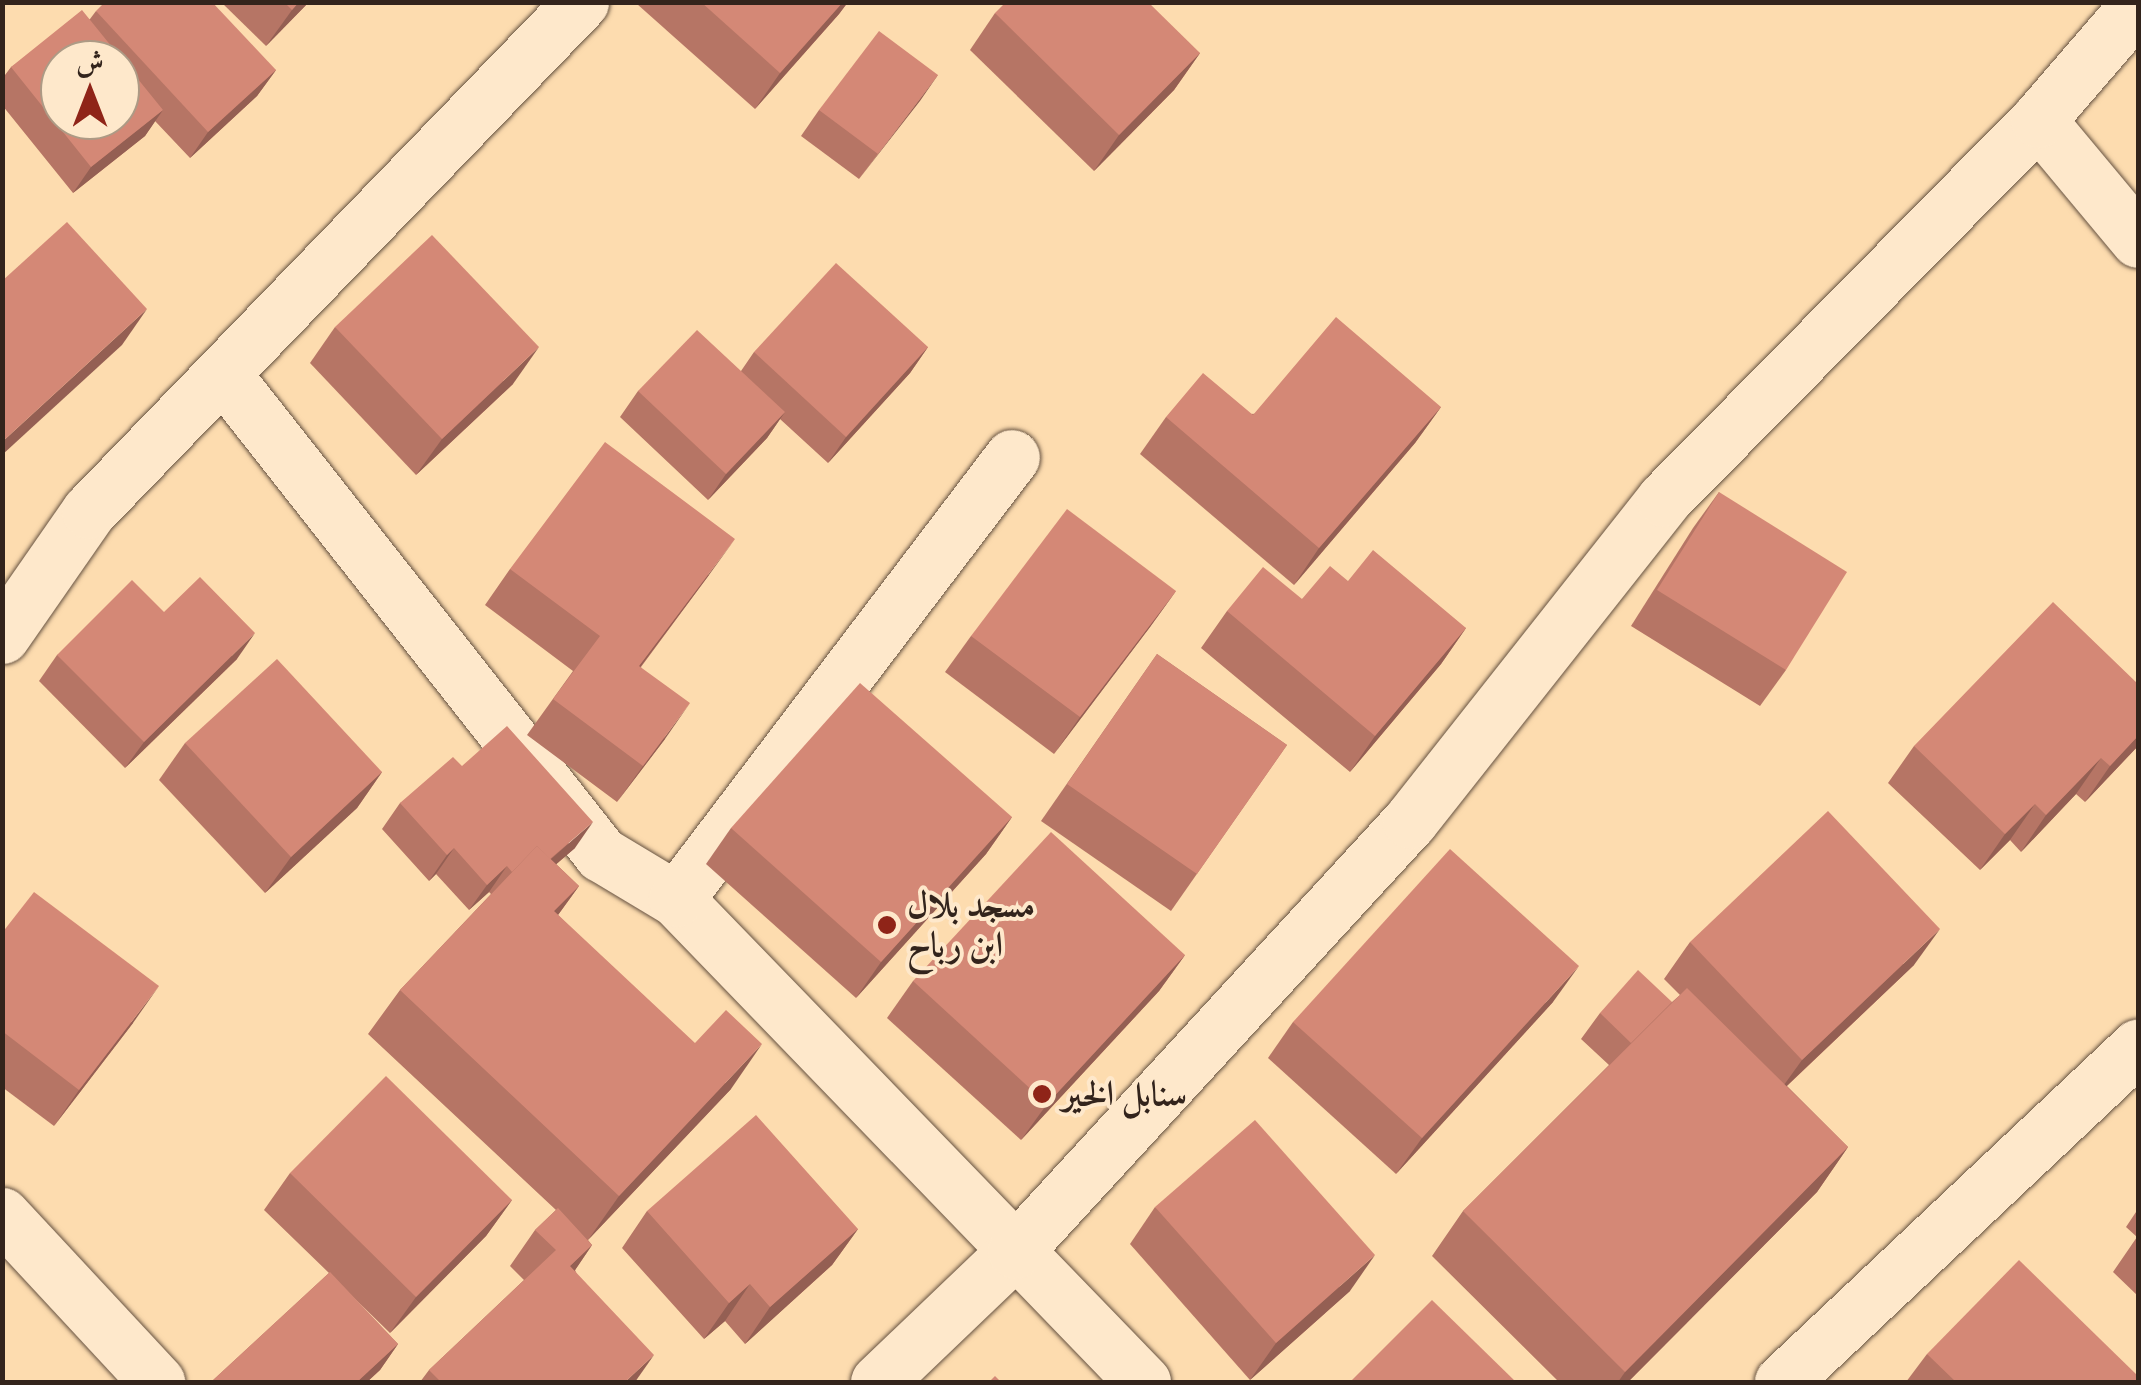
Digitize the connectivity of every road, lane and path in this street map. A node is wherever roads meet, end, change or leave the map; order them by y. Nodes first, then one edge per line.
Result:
1 (581, 2) edge
2 (2138, 4) edge
3 (2038, 120) junction
4 (2138, 240) edge
5 (224, 375) junction
6 (1012, 457) dead end
7 (2, 636) edge
8 (676, 899) junction
9 (2138, 1047) edge
10 (2, 1215) edge
11 (1015, 1251) junction
12 (157, 1382) edge
13 (878, 1382) edge
14 (1143, 1382) edge
15 (1782, 1382) edge

1 - 5 street
2 - 3 street
3 - 4 street
3 - 11 street
5 - 7 street
5 - 8 street
6 - 8 street
8 - 11 street
9 - 15 street
10 - 12 street
11 - 13 street
11 - 14 street

